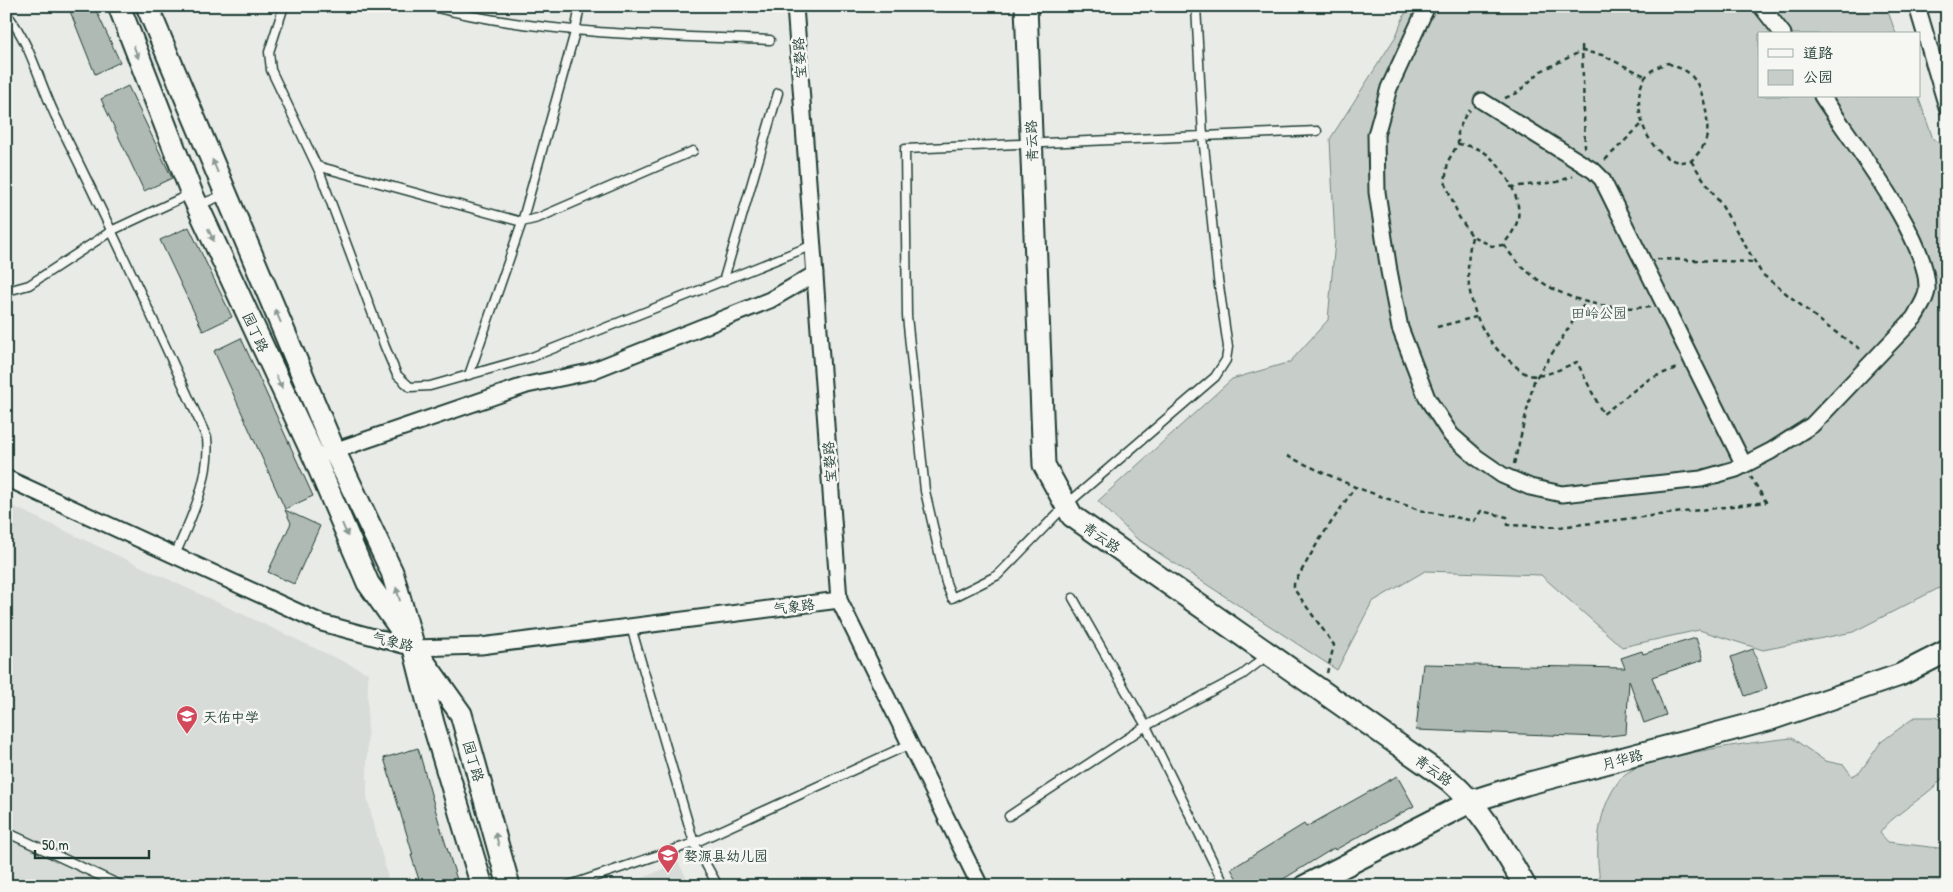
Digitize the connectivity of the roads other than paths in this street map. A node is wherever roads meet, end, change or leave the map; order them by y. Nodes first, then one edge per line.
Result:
1 (119, 6) edge
2 (147, 6) edge
3 (284, 6) edge
4 (429, 6) edge
5 (580, 6) edge
6 (795, 6) edge
7 (1026, 6) edge
8 (1196, 6) edge
9 (1427, 6) edge
10 (1761, 6) edge
11 (1917, 6) edge
12 (6, 13) edge
13 (576, 32) junction
14 (1781, 32) edge
15 (770, 40) dead end
16 (778, 93) dead end
17 (1823, 98) edge
18 (1482, 100) road end
19 (1947, 107) edge
20 (1317, 131) dead end
21 (1203, 136) junction
22 (1031, 143) junction
23 (693, 151) dead end
24 (316, 166) junction
25 (226, 194) junction
26 (195, 200) junction
27 (522, 222) junction
28 (113, 230) junction
29 (813, 245) junction
30 (815, 274) junction
31 (723, 282) junction
32 (6, 289) edge
33 (469, 375) junction
34 (334, 450) junction
35 (314, 460) junction
36 (1744, 465) junction
37 (6, 478) edge
38 (1066, 505) junction
39 (175, 555) junction
40 (1073, 598) dead end
41 (840, 600) junction
42 (631, 627) junction
43 (414, 648) junction
44 (1947, 651) edge
45 (1269, 654) junction
46 (1146, 726) junction
47 (910, 744) junction
48 (1472, 801) junction
49 (1009, 816) dead end
50 (6, 832) edge
51 (694, 843) junction
52 (122, 886) edge
53 (482, 886) edge
54 (509, 886) edge
55 (567, 886) edge
56 (718, 886) edge
57 (980, 886) edge
58 (1225, 886) edge
59 (1305, 886) edge
60 (1525, 886) edge

1 -> 26 main road, 园丁路
25 -> 2 main road, 园丁路
3 - 24 lane
4 - 13 lane
5 - 13 lane
6 - 29 street, 宝婺路
7 - 22 main road, 青云路
8 - 21 lane
9 - 36 street
10 - 14 street
11 - 19 street
12 - 28 lane
13 - 15 lane
13 - 27 lane
16 - 31 lane
17 - 36 street
18 - 36 street
20 - 21 lane
21 - 22 lane
21 - 38 lane
22 - 38 main road, 青云路
22 - 38 lane
23 - 27 lane
24 - 27 lane
24 - 33 lane
25 - 26 lane
34 -> 25 main road, 园丁路
26 - 28 lane
26 -> 35 main road, 园丁路
27 - 33 lane
28 - 32 lane
28 - 39 lane
29 - 30 street, 宝婺路
29 - 31 lane
30 - 34 street
30 - 41 street, 宝婺路
31 - 33 lane
34 - 35 street
43 -> 34 main road, 园丁路
35 -> 43 main road, 园丁路
37 - 39 street, 气象路
38 - 45 main road, 青云路
39 - 43 street, 气象路
40 - 46 lane
41 - 42 street, 气象路
41 - 47 street, 宝婺路
42 - 43 street, 气象路
42 - 51 lane
43 - 53 main road, 园丁路
54 -> 43 main road, 园丁路
44 - 48 main road, 月华路
45 - 46 lane
45 - 48 main road, 青云路
46 - 49 lane
46 - 58 lane
47 - 51 lane
47 - 57 street, 宝婺路
48 - 59 main road, 月华路
48 - 60 main road, 青云路
50 - 52 lane
51 - 55 lane
51 - 56 lane

